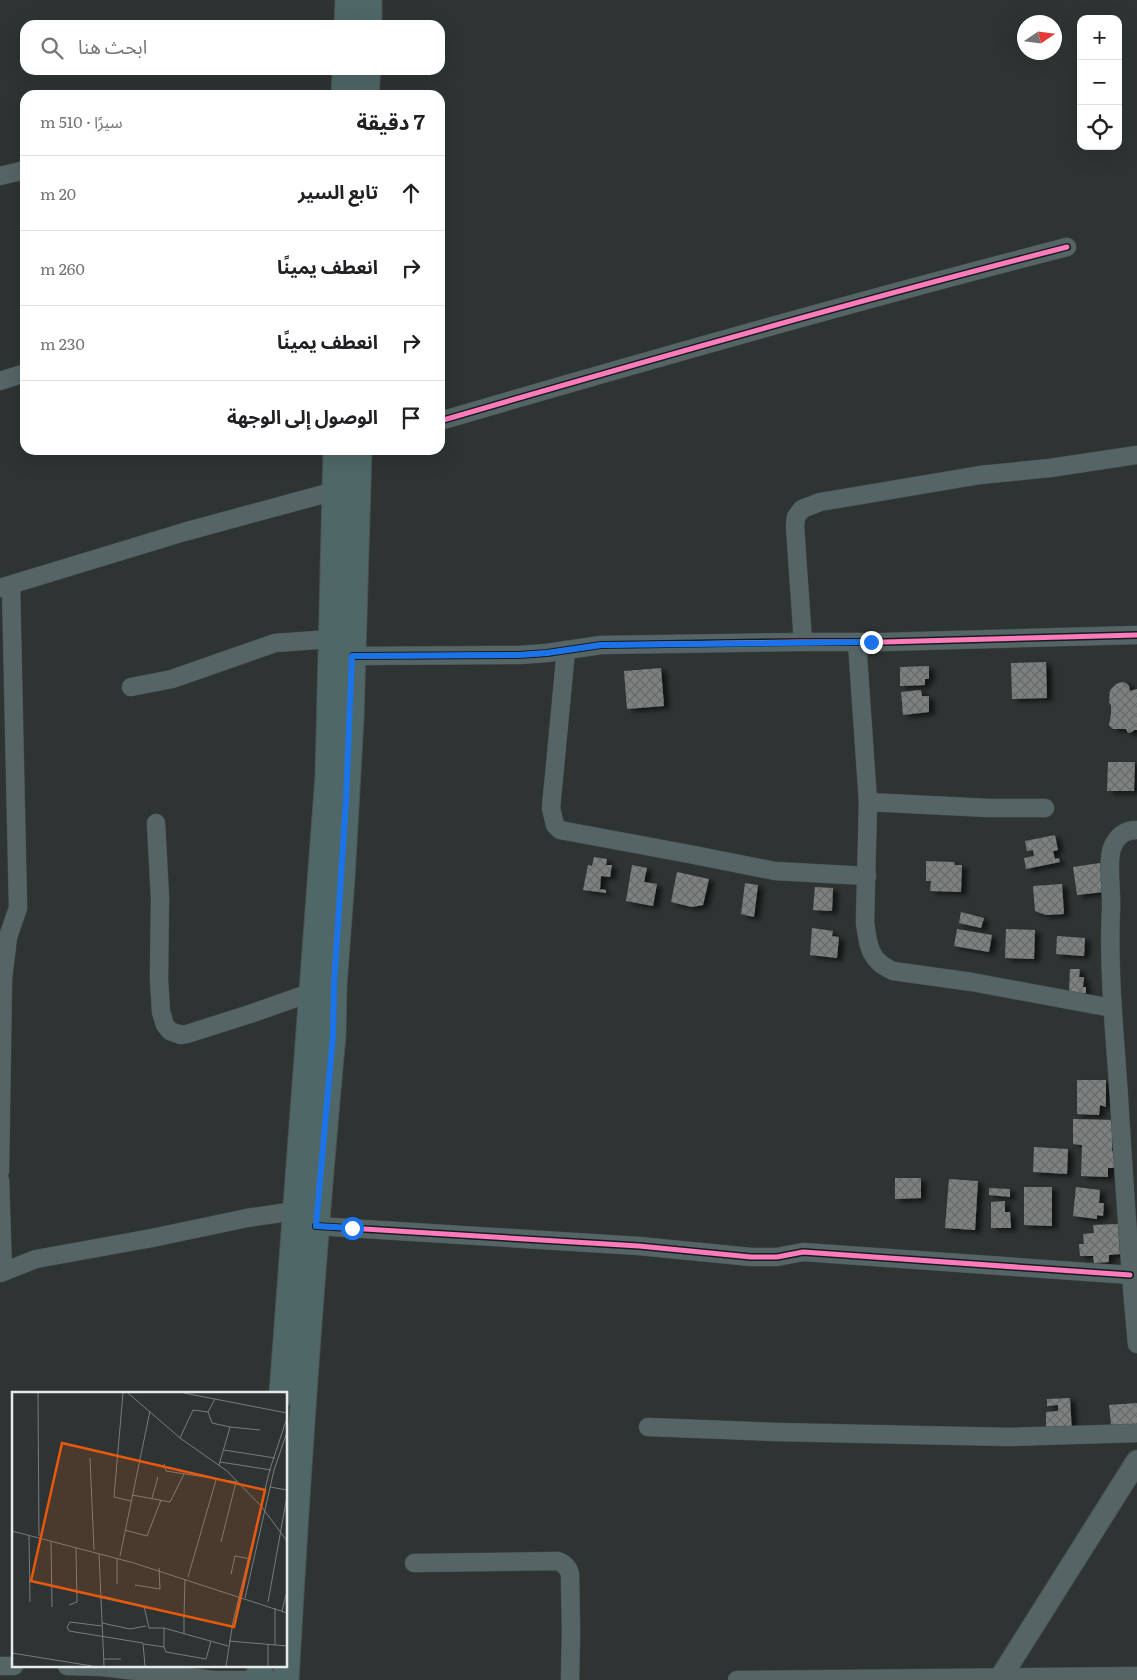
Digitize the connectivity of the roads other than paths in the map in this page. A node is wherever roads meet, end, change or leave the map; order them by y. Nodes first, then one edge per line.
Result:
1 (348, 0) edge
2 (369, 0) edge
3 (347, 20) edge
4 (369, 20) edge
5 (363, 75) edge
6 (347, 90) edge
7 (20, 171) edge
8 (0, 176) edge
9 (1067, 247) dead end
10 (20, 375) edge
11 (0, 380) edge
12 (445, 420) edge
13 (336, 455) edge
14 (359, 455) edge
15 (1137, 455) edge
16 (335, 491) junction
17 (6, 586) edge
18 (1137, 635) edge
19 (331, 639) junction
20 (803, 642) junction
21 (858, 642) junction
22 (566, 650) junction
23 (352, 656) junction
24 (131, 687) dead end
25 (868, 802) junction
26 (1045, 808) dead end
27 (156, 823) dead end
28 (1137, 830) edge
29 (867, 876) junction
30 (4, 938) edge
31 (323, 989) junction
32 (1112, 1008) junction
33 (0, 1171) edge
34 (0, 1180) edge
35 (295, 1211) junction
36 (316, 1226) junction
37 (2, 1272) edge
38 (1130, 1275) junction
39 (1137, 1344) edge
40 (282, 1392) edge
41 (648, 1427) dead end
42 (1137, 1433) edge
43 (1137, 1461) edge
44 (414, 1564) dead end
45 (288, 1645) edge
46 (111, 1668) edge
47 (1137, 1676) edge
48 (1001, 1678) edge
49 (259, 1680) edge
50 (272, 1680) edge
51 (570, 1680) edge
52 (737, 1680) edge

1 - 3 main road
2 - 4 main road
5 - 6 main road
7 - 8 street
9 - 12 street
10 - 11 street
13 - 16 main road
14 - 23 main road
15 - 20 street
16 - 17 street
16 - 19 main road
17 - 30 street
18 - 21 street
19 - 24 street
19 - 31 main road
20 - 21 street
20 - 22 street
21 - 25 street
22 - 23 street
22 - 29 street
23 - 31 main road
25 - 26 street
25 - 29 street
27 - 31 street
28 - 32 street
29 - 32 street
30 - 33 street
31 - 35 main road
31 - 36 main road
32 - 38 street
34 - 37 street
35 - 37 street
35 - 40 main road
36 - 38 street
36 - 45 main road
38 - 39 street
41 - 42 street
43 - 48 street
44 - 51 street
46 - 49 street
47 - 48 street
48 - 52 street
49 - 50 street

